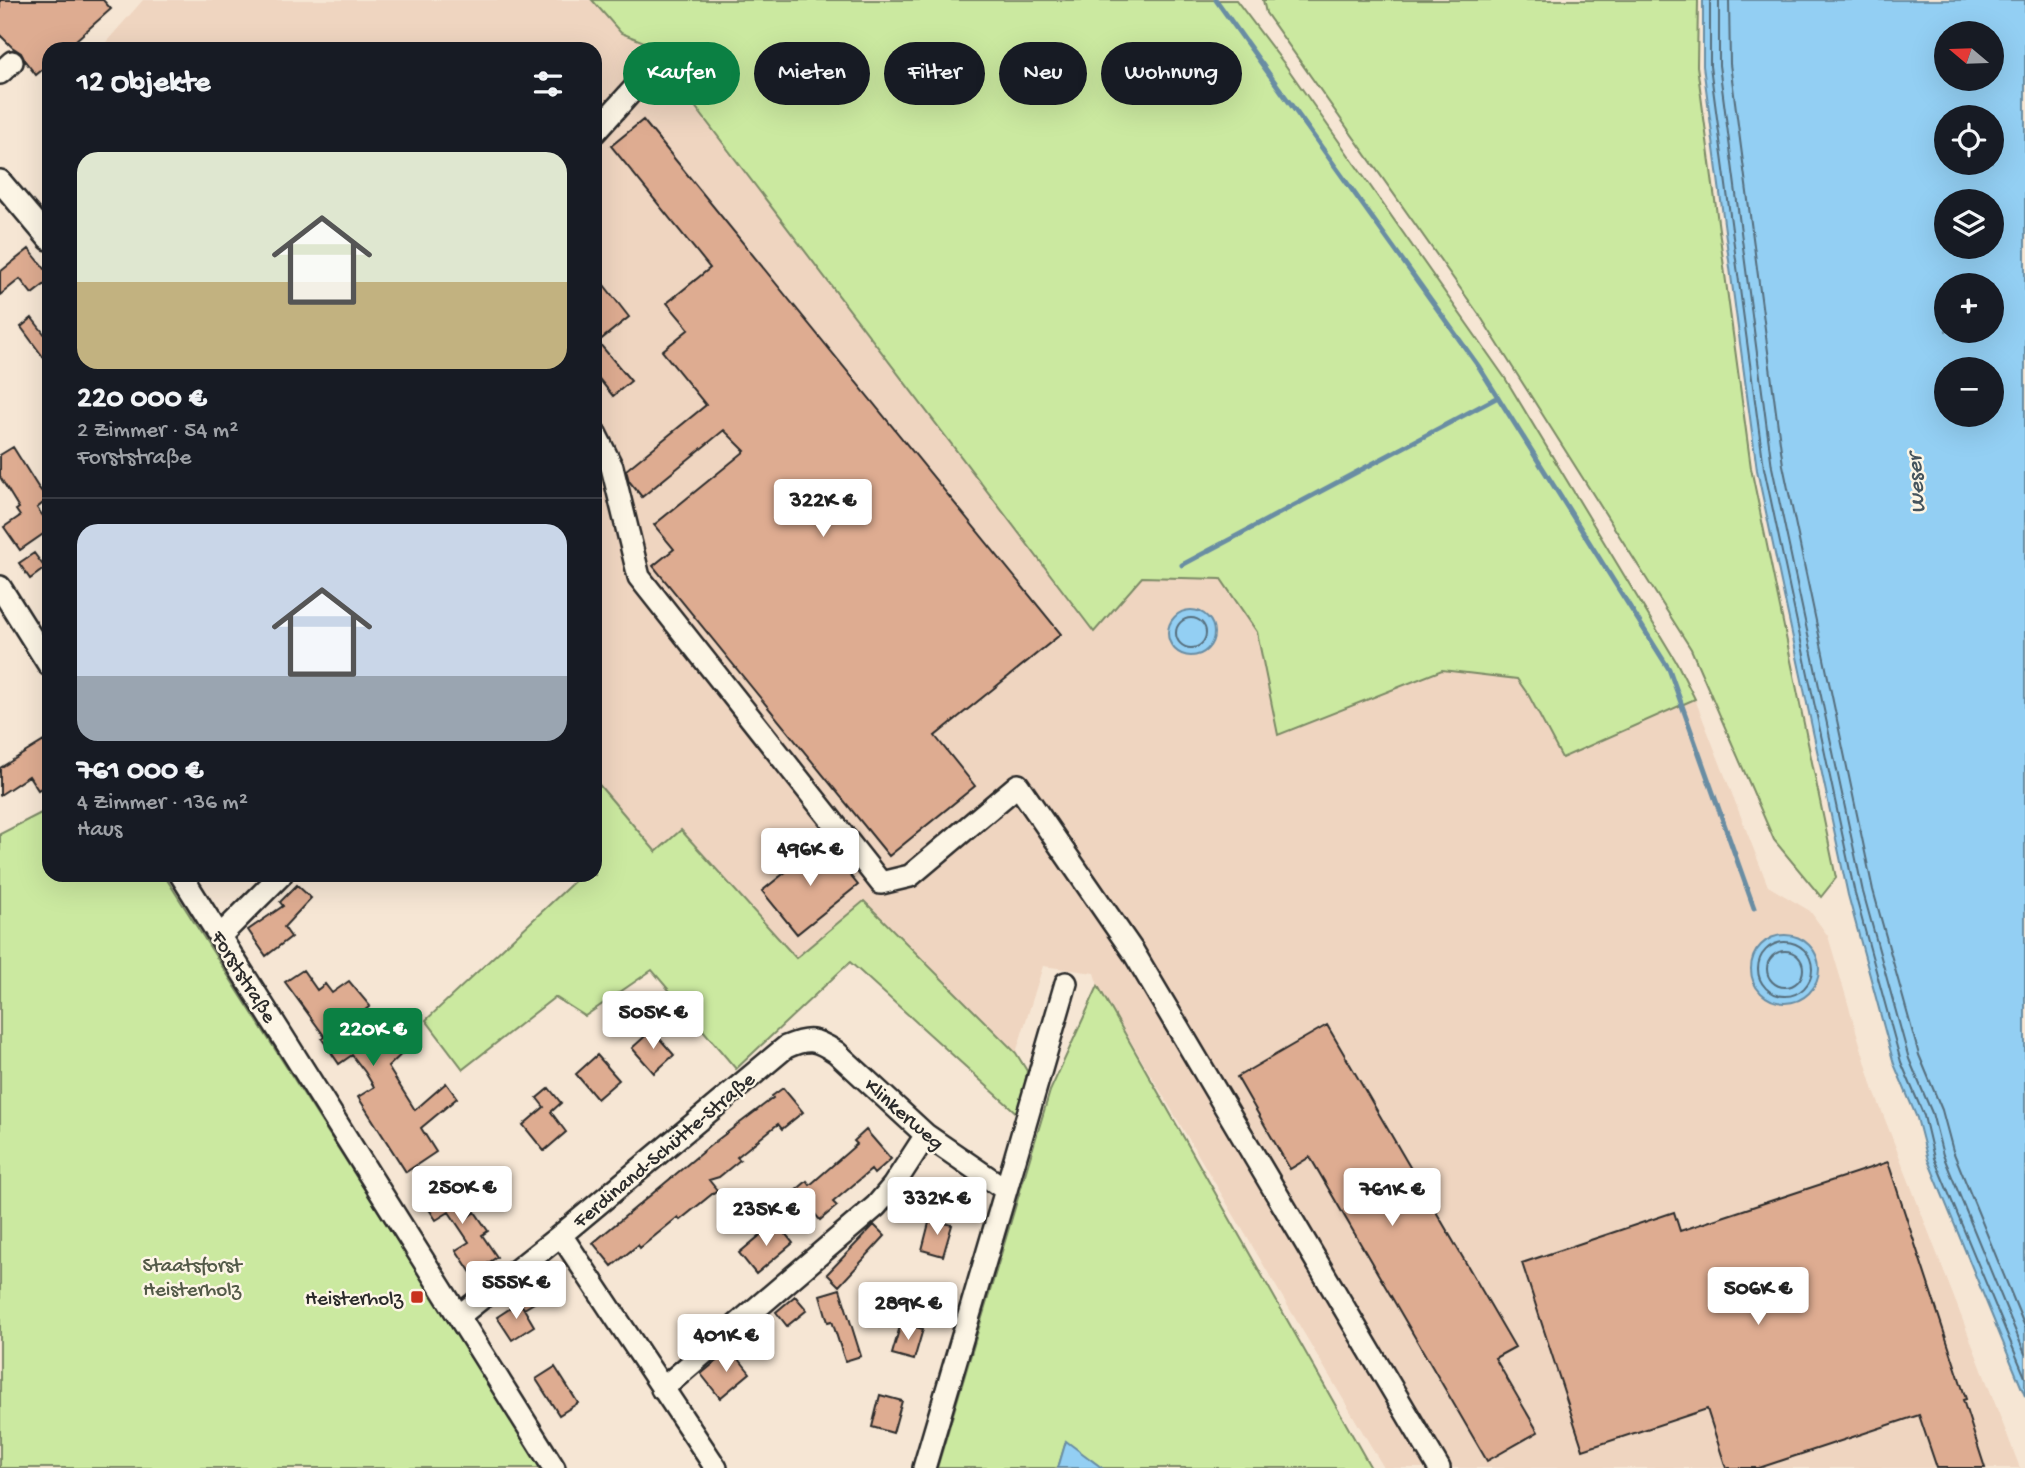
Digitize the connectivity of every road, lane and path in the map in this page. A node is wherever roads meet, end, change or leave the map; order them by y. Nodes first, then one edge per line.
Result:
1 (623, 101) edge
2 (602, 124) edge
3 (0, 181) edge
4 (42, 231) edge
5 (602, 447) edge
6 (0, 587) edge
7 (42, 654) edge
8 (185, 882) edge
9 (274, 882) edge
10 (220, 936) junction
11 (1066, 983) dead end
12 (804, 1039) joint
13 (926, 1135) junction
14 (1006, 1189) junction
15 (561, 1235) junction
16 (459, 1316) junction
17 (662, 1389) junction
18 (554, 1468) edge
19 (716, 1468) edge
20 (924, 1468) edge
21 (1439, 1468) edge

1 - 2 street
3 - 4 street
5 - 21 street
6 - 7 street
8 - 10 street, Forststraße
9 - 10 street
10 - 16 street, Forststraße
11 - 14 street
12 - 13 street, Klinkerweg
12 - 15 street, Ferdinand-Schütte-Straße
13 - 14 street, Klinkerweg
13 - 17 street
14 - 20 street
15 - 16 street, Ferdinand-Schütte-Straße
15 - 17 street
16 - 18 street, Forststraße
17 - 19 street

